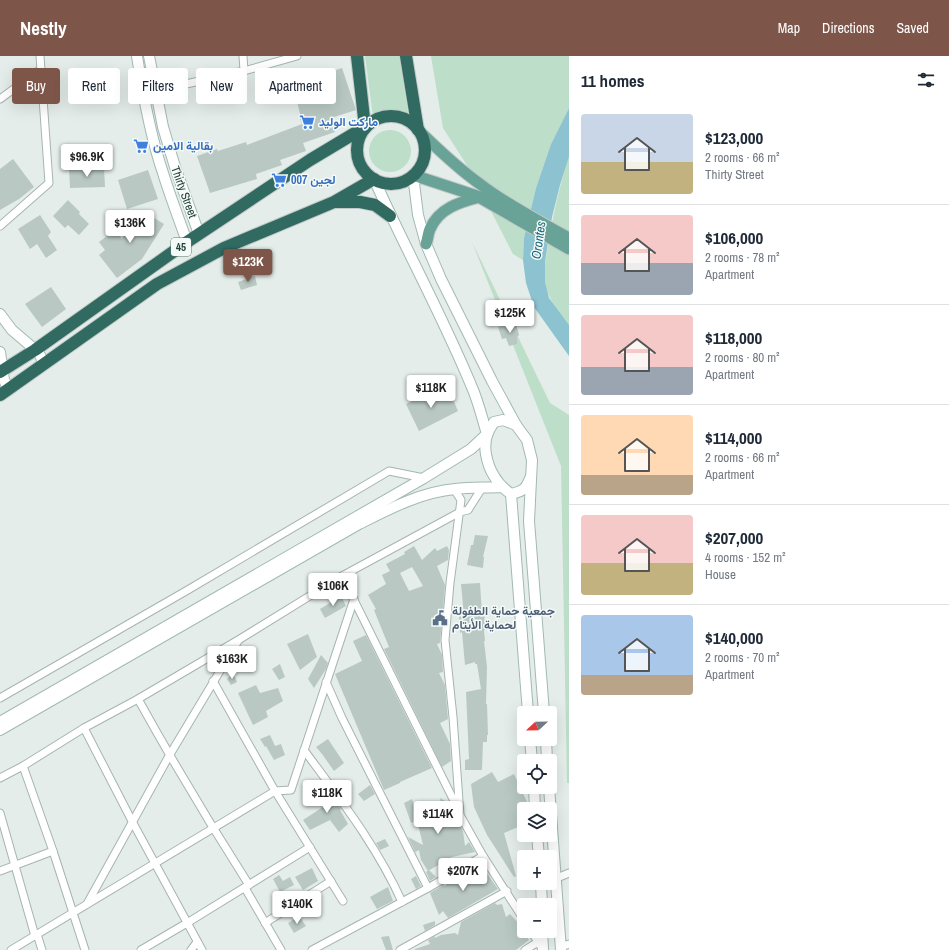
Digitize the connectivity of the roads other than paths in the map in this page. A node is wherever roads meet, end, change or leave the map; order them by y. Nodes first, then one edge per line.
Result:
1 (40, 56) edge
2 (137, 56) edge
3 (149, 56) edge
4 (243, 56) edge
5 (297, 56) edge
6 (357, 56) edge
7 (406, 56) edge
8 (41, 68) edge
9 (151, 68) edge
10 (244, 68) edge
11 (247, 70) edge
12 (12, 90) edge
13 (0, 99) edge
14 (43, 104) edge
15 (158, 104) edge
16 (365, 127) junction
17 (418, 130) junction
18 (413, 175) junction
19 (374, 179) junction
20 (480, 197) junction
21 (334, 202) junction
22 (510, 209) junction
23 (390, 216) junction
24 (0, 226) edge
25 (199, 234) junction
26 (569, 238) edge
27 (188, 242) junction
28 (426, 244) junction
29 (569, 249) edge
30 (0, 314) edge
31 (35, 350) junction
32 (0, 352) edge
33 (44, 364) junction
34 (2, 371) edge
35 (11, 388) junction
36 (0, 395) edge
37 (516, 425) junction
38 (487, 434) junction
39 (531, 476) junction
40 (424, 478) junction
41 (502, 487) junction
42 (482, 488) junction
43 (454, 489) junction
44 (511, 494) junction
45 (460, 512) junction
46 (342, 576) junction
47 (354, 599) junction
48 (240, 639) junction
49 (213, 681) junction
50 (326, 682) junction
51 (0, 698) edge
52 (138, 699) junction
53 (527, 706) edge
54 (543, 706) edge
55 (0, 722) edge
56 (84, 728) junction
57 (0, 730) edge
58 (304, 750) junction
59 (169, 756) junction
60 (22, 766) junction
61 (0, 778) edge
62 (275, 791) junction
63 (551, 794) edge
64 (0, 813) edge
65 (460, 815) junction
66 (133, 823) junction
67 (213, 829) junction
68 (310, 847) junction
69 (555, 850) edge
70 (53, 851) junction
71 (483, 856) junction
72 (155, 863) junction
73 (15, 866) junction
74 (0, 871) edge
75 (569, 873) edge
76 (557, 878) joint
77 (331, 881) junction
78 (247, 887) junction
79 (428, 888) junction
80 (507, 891) junction
81 (343, 901) dead end
82 (402, 902) junction
83 (87, 905) junction
84 (517, 908) edge
85 (74, 913) junction
86 (187, 923) junction
87 (265, 923) junction
88 (36, 935) junction
89 (535, 938) edge
90 (197, 942) junction
91 (541, 947) edge
92 (564, 947) edge
93 (11, 950) edge
94 (42, 950) edge
95 (85, 950) edge
96 (141, 950) edge
97 (191, 950) edge
98 (202, 950) edge
99 (281, 950) edge
100 (312, 950) edge
101 (400, 950) edge
102 (525, 950) edge

1 - 8 street
2 - 27 main road, Thirty Street
3 - 9 main road, Thirty Street
4 - 10 street
5 - 11 street
6 - 16 highway
7 - 17 highway
12 - 13 street
14 - 24 street
15 - 25 main road, Thirty Street
16 - 17 highway
16 - 19 highway
16 - 25 highway, 45
17 - 18 highway
17 - 22 main road
18 - 19 highway
18 - 20 main road
18 - 28 main road
19 - 21 highway, 45
19 - 23 main road
20 - 22 main road
20 - 28 main road
21 - 23 highway
21 - 33 highway, 45
22 - 26 main road
22 - 29 main road
23 - 38 main road
25 - 27 highway, 45
27 - 31 highway, 45
28 - 37 main road
30 - 31 main road
31 - 33 main road
31 - 34 highway, 45
32 - 34 main road
33 - 35 highway, 45
34 - 35 main road
35 - 36 highway, 45
37 - 38 main road
37 - 39 main road
38 - 40 main road
38 - 41 main road
39 - 44 main road
39 - 54 main road
40 - 51 street
40 - 55 main road
41 - 42 main road
41 - 44 main road
42 - 43 main road
42 - 45 street
43 - 45 street
43 - 57 main road
44 - 53 main road
45 - 46 street
45 - 65 street
46 - 47 street
46 - 48 street
47 - 50 street
47 - 65 street
48 - 49 street
48 - 52 street
49 - 59 street
49 - 62 street
50 - 58 street
50 - 79 street
52 - 56 street
52 - 59 street
56 - 60 street
56 - 66 street
58 - 62 street
58 - 82 street
59 - 66 street
59 - 67 street
60 - 61 street
60 - 70 street
62 - 67 street
62 - 68 street
63 - 69 main road
64 - 73 street
65 - 71 street
66 - 72 street
66 - 83 street
67 - 72 street
67 - 78 street
68 - 77 street
68 - 78 street
70 - 73 street
70 - 85 street
71 - 79 street
71 - 80 street
72 - 83 street
72 - 86 street
73 - 74 street
73 - 88 street
75 - 76 street
76 - 92 main road
77 - 81 street
77 - 87 street
78 - 86 street
78 - 87 street
79 - 82 street
80 - 84 street
80 - 101 street
82 - 100 street
83 - 85 street
85 - 88 street
85 - 95 street
86 - 90 street
86 - 96 street
87 - 99 street
88 - 93 street
88 - 94 street
89 - 91 street
90 - 97 street
90 - 98 street
91 - 102 street

